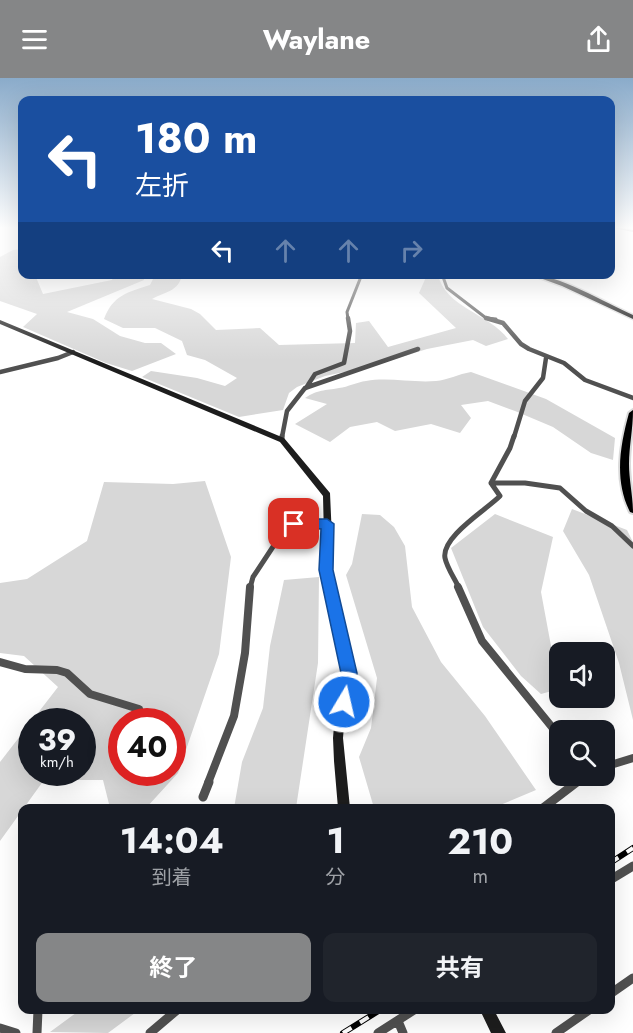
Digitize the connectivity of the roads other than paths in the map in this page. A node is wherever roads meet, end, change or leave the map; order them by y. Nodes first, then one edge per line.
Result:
1 (360, 279) edge
2 (442, 279) edge
3 (546, 279) edge
4 (633, 317) edge
5 (1, 323) edge
6 (418, 349) dead end
7 (73, 352) junction
8 (546, 358) junction
9 (0, 372) edge
10 (305, 388) junction
11 (633, 398) edge
12 (633, 413) edge
13 (282, 440) junction
14 (491, 483) junction
15 (633, 509) edge
16 (327, 524) junction
17 (633, 546) edge
18 (0, 662) edge
19 (136, 708) edge
20 (549, 723) edge
21 (633, 758) edge
22 (615, 764) edge
23 (571, 786) edge
24 (203, 797) dead end
25 (344, 804) edge
26 (548, 804) edge
27 (633, 866) edge
28 (615, 877) edge
29 (633, 978) edge
30 (615, 991) edge
31 (38, 1014) edge
32 (172, 1014) edge
33 (408, 1014) edge
34 (490, 1014) edge
35 (583, 1014) edge
36 (398, 1021) junction
37 (0, 1028) edge
38 (16, 1033) edge
39 (37, 1033) edge
40 (150, 1033) edge
41 (378, 1033) edge
42 (403, 1033) edge
43 (499, 1033) edge
44 (556, 1033) edge

1 - 10 street
2 - 8 street
3 - 4 main road
5 - 7 street
6 - 10 street
7 - 9 street
7 - 13 street
8 - 11 street
8 - 14 street
10 - 13 street
12 - 15 highway
13 - 16 street
14 - 17 street
14 - 20 street
16 - 24 street
16 - 25 street
18 - 19 street
21 - 22 street
23 - 26 street
27 - 28 street
29 - 30 street
31 - 39 street
32 - 40 street
33 - 36 street
34 - 43 street
35 - 44 street
36 - 41 street
36 - 42 street
37 - 38 street

